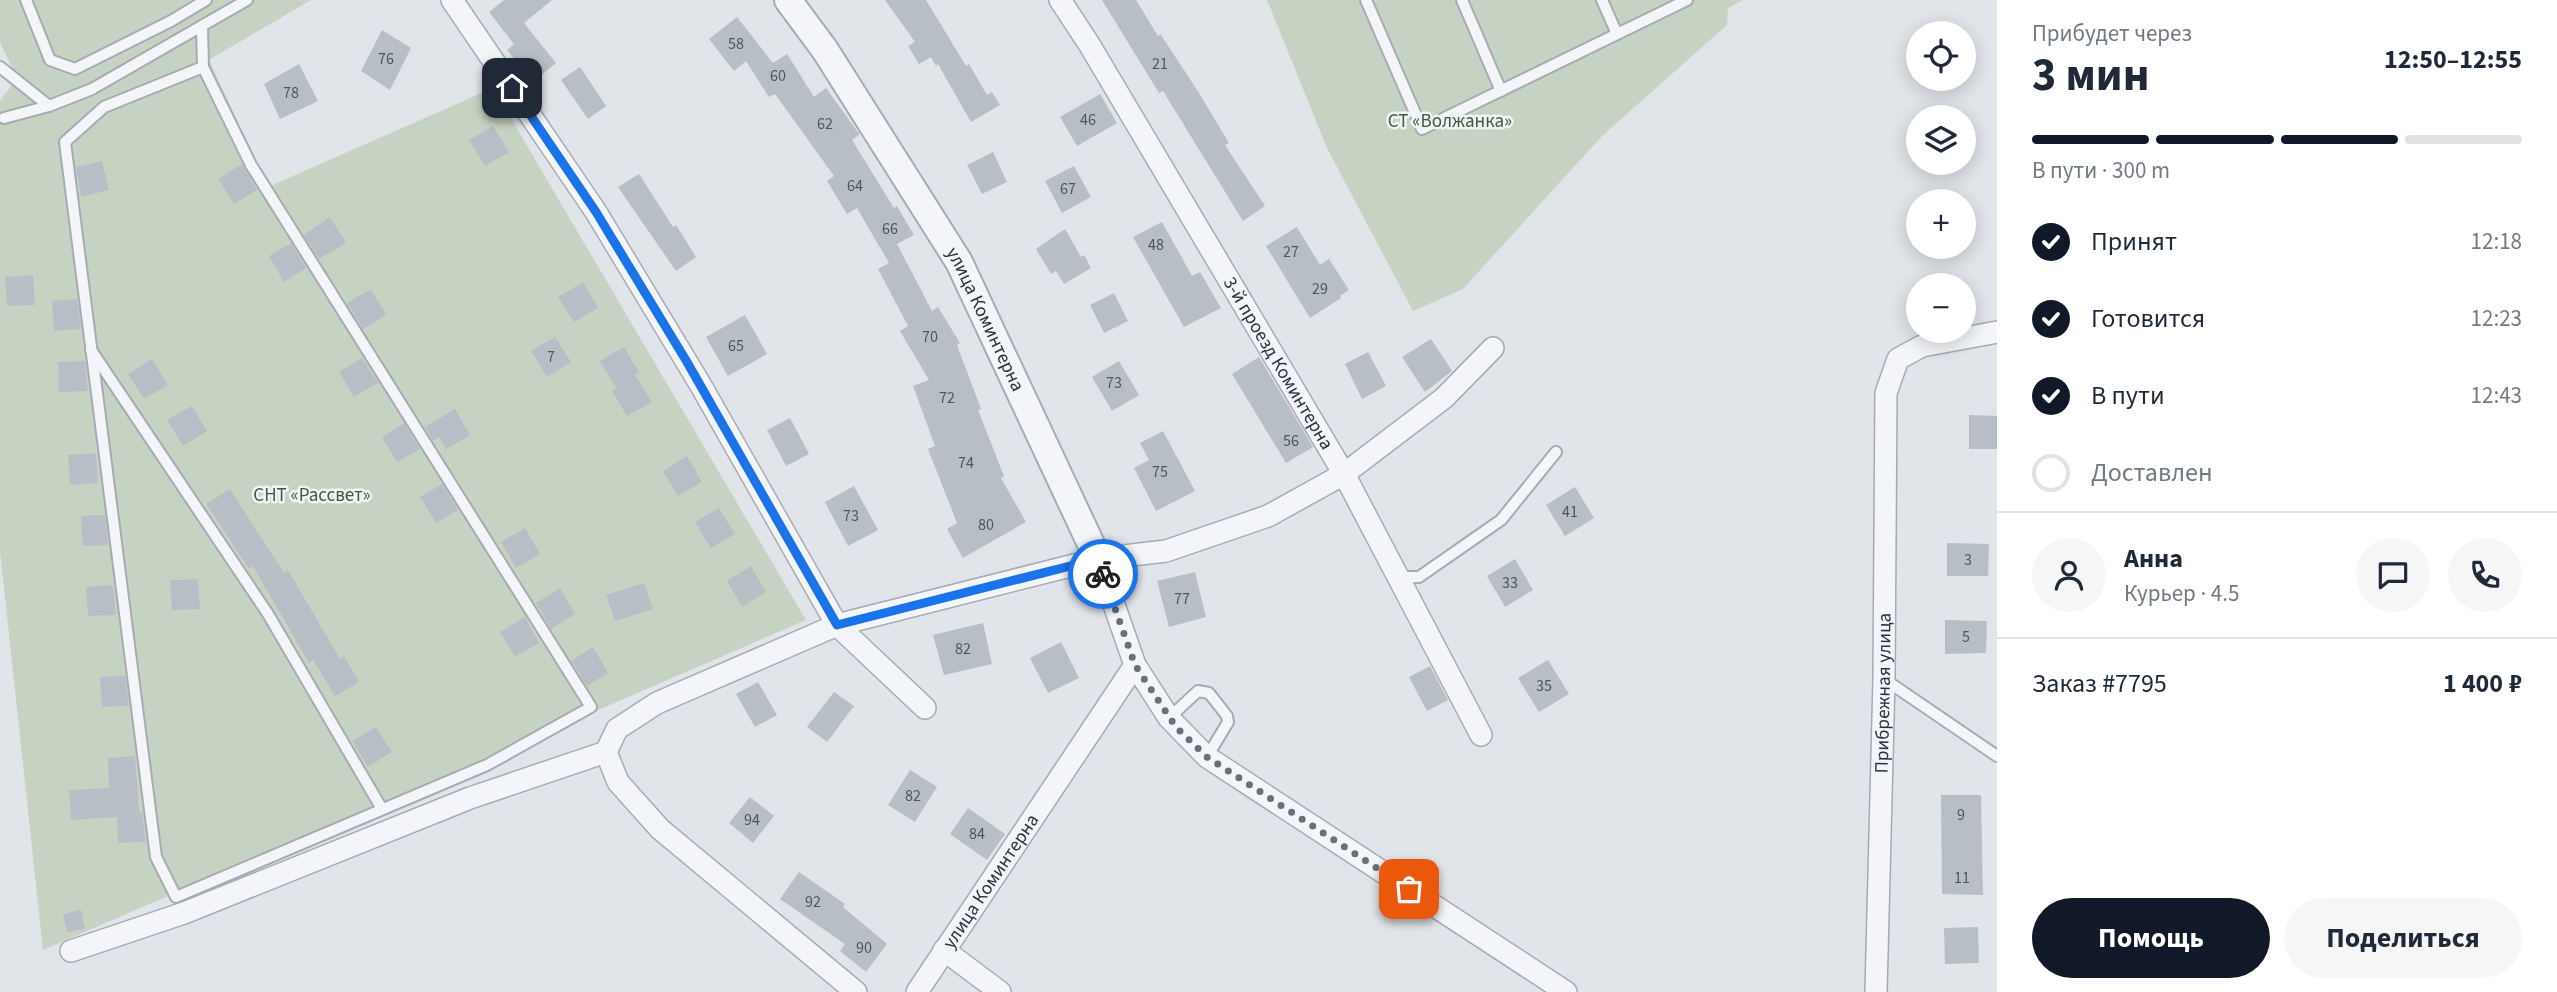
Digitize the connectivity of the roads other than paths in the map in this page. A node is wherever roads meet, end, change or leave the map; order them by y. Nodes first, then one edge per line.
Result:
1 (26, 0) edge
2 (206, 0) edge
3 (247, 0) edge
4 (452, 0) edge
5 (788, 0) edge
6 (1060, 0) edge
7 (1366, 0) edge
8 (1462, 0) edge
9 (1602, 0) edge
10 (1687, 0) edge
11 (202, 26) junction
12 (1617, 34) junction
13 (203, 66) junction
14 (0, 67) edge
15 (1501, 90) junction
16 (49, 106) junction
17 (4, 118) dead end
18 (1997, 332) edge
19 (1493, 348) dead end
20 (90, 349) junction
21 (1556, 452) dead end
22 (1344, 474) junction
23 (1098, 559) junction
24 (1396, 577) junction
25 (837, 625) junction
26 (1135, 665) junction
27 (1884, 679) junction
28 (925, 708) dead end
29 (1169, 718) junction
30 (1481, 735) dead end
31 (606, 752) junction
32 (1997, 756) edge
33 (1207, 757) junction
34 (382, 809) junction
35 (944, 950) junction
36 (71, 951) dead end
37 (856, 992) edge
38 (917, 992) edge
39 (1000, 992) edge
40 (1566, 992) edge
41 (1876, 992) edge

1 - 2 lane
3 - 11 lane
4 - 25 street
5 - 23 street, улица Коминтерна
6 - 22 street, 3-й проезд Коминтерна
7 - 15 lane
8 - 15 lane
9 - 12 lane
10 - 12 lane
11 - 13 lane
11 - 16 lane
12 - 15 lane
13 - 20 lane
13 - 34 lane
14 - 16 lane
16 - 17 lane
18 - 27 street, Прибрежная улица
19 - 22 street
20 - 34 lane
20 - 34 lane
21 - 24 lane
22 - 23 street
22 - 24 street, 3-й проезд Коминтерна
23 - 25 street
23 - 26 street, улица Коминтерна
24 - 30 street, 3-й проезд Коминтерна
25 - 28 street
25 - 31 street
26 - 29 street, улица Коминтерна
26 - 35 street, улица Коминтерна
27 - 32 lane
27 - 41 street, Прибрежная улица
29 - 33 street, улица Коминтерна
29 - 33 lane
31 - 36 street
31 - 37 street
33 - 40 street, улица Коминтерна
35 - 38 street, улица Коминтерна
35 - 39 street

